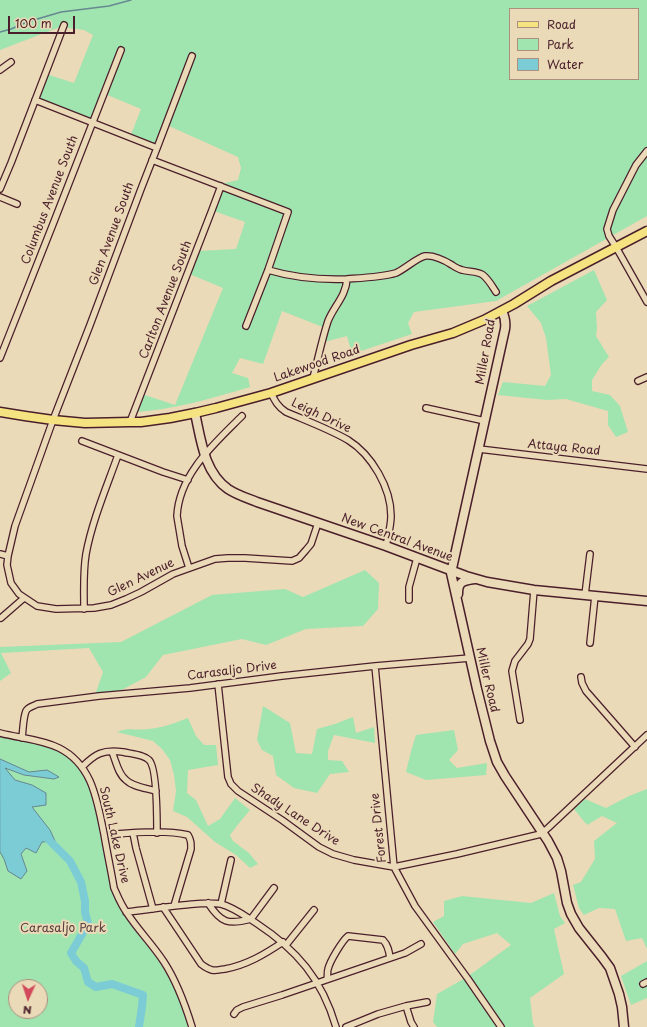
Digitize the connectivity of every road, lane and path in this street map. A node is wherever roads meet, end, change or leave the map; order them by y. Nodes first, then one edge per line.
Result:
1 (64, 25) dead end
2 (121, 50) dead end
3 (192, 56) dead end
4 (11, 62) dead end
5 (0, 70) edge
6 (35, 100) junction
7 (93, 122) junction
8 (157, 148) junction
9 (647, 152) edge
10 (152, 160) junction
11 (221, 186) junction
12 (0, 189) edge
13 (0, 197) edge
14 (17, 204) dead end
15 (647, 231) edge
16 (616, 247) junction
17 (268, 270) junction
18 (347, 279) junction
19 (496, 292) dead end
20 (647, 302) edge
21 (502, 310) junction
22 (246, 326) dead end
23 (0, 358) edge
24 (647, 377) edge
25 (313, 378) junction
26 (638, 381) dead end
27 (271, 393) junction
28 (426, 408) dead end
29 (0, 412) edge
30 (195, 413) junction
31 (242, 416) dead end
32 (53, 420) junction
33 (485, 421) junction
34 (130, 422) junction
35 (82, 441) dead end
36 (479, 450) junction
37 (118, 455) junction
38 (204, 455) junction
39 (647, 469) edge
40 (188, 480) junction
41 (318, 523) junction
42 (386, 546) junction
43 (0, 554) edge
44 (590, 554) dead end
45 (8, 556) junction
46 (417, 558) junction
47 (189, 568) junction
48 (451, 570) junction
49 (475, 579) junction
50 (534, 590) junction
51 (586, 595) junction
52 (595, 596) junction
53 (24, 598) junction
54 (409, 600) dead end
55 (647, 602) edge
56 (459, 607) junction
57 (84, 609) junction
58 (1, 618) edge
59 (590, 642) dead end
60 (470, 658) junction
61 (375, 666) junction
62 (581, 677) dead end
63 (218, 684) junction
64 (520, 720) dead end
65 (0, 733) edge
66 (647, 736) edge
67 (22, 738) junction
68 (634, 747) junction
69 (112, 752) junction
70 (82, 767) junction
71 (156, 791) junction
72 (133, 833) junction
73 (157, 833) junction
74 (543, 833) junction
75 (116, 834) dead end
76 (231, 860) dead end
77 (394, 867) junction
78 (274, 888) dead end
79 (208, 903) junction
80 (222, 904) junction
81 (174, 906) junction
82 (163, 907) junction
83 (153, 909) junction
84 (314, 910) dead end
85 (126, 912) junction
86 (251, 920) junction
87 (285, 944) junction
88 (421, 944) dead end
89 (390, 958) junction
90 (328, 979) junction
91 (317, 982) junction
92 (427, 1002) dead end
93 (406, 1006) junction
94 (234, 1014) dead end
95 (192, 1027) edge
96 (336, 1027) edge
97 (346, 1027) edge
98 (414, 1027) edge
99 (501, 1027) edge
100 (624, 1027) edge

1 - 6 street
2 - 7 street, Columbus Avenue South
3 - 8 street, Glen Avenue South
4 - 5 street
6 - 7 street
6 - 12 street
7 - 8 street
7 - 23 street, Columbus Avenue South
8 - 10 street, Glen Avenue South
9 - 16 street
10 - 11 street
10 - 32 street, Glen Avenue South
11 - 17 street
11 - 34 street, Carlton Avenue South
13 - 14 street
15 - 16 main road, Lakewood Road
16 - 20 street
16 - 21 main road, Lakewood Road
17 - 18 street
17 - 22 street
18 - 19 street
18 - 25 street
21 - 25 main road, Lakewood Road
21 - 33 street, Miller Road
24 - 26 street
25 - 27 main road, Lakewood Road
27 - 30 main road, Lakewood Road
27 - 42 street, Leigh Drive
28 - 33 street
29 - 32 main road, Lakewood Road
30 - 34 main road, Lakewood Road
30 - 38 street, New Central Avenue
31 - 38 street
32 - 34 main road, Lakewood Road
32 - 45 street, Glen Avenue
33 - 36 street, Miller Road
35 - 37 street
36 - 39 street, Attaya Road
36 - 48 street, Miller Road
37 - 40 street
37 - 57 street
38 - 40 street
38 - 41 street, New Central Avenue
40 - 47 street
41 - 42 street, New Central Avenue
41 - 47 street, Glen Avenue
42 - 46 street, New Central Avenue
43 - 45 street
44 - 51 street
45 - 53 street, Glen Avenue
46 - 48 street, New Central Avenue
46 - 54 street
47 - 57 street, Glen Avenue
48 - 49 street, New Central Avenue
48 - 56 street, Miller Road
49 - 50 street, New Central Avenue
49 - 56 street
50 - 51 street, New Central Avenue
50 - 64 street
51 - 52 street, New Central Avenue
52 - 55 street, New Central Avenue
52 - 59 street
53 - 57 street, Glen Avenue
53 - 58 street
56 - 60 street, Miller Road
60 - 61 street, Carasaljo Drive
60 - 74 street, Miller Road
61 - 63 street, Carasaljo Drive
61 - 77 street, Forest Drive
62 - 68 street
63 - 67 street, Carasaljo Drive
63 - 77 street, Shady Lane Drive
65 - 67 street, South Lake Drive
66 - 68 street
67 - 70 street, South Lake Drive
68 - 74 street
69 - 70 street
69 - 71 street
69 - 71 street
70 - 85 street, South Lake Drive
71 - 73 street
72 - 73 street
72 - 75 street
72 - 83 street
73 - 81 street
74 - 77 street, Shady Lane Drive
74 - 100 street, Miller Road
76 - 80 street
77 - 99 street, Forest Drive
78 - 86 street
79 - 80 street
79 - 81 street
79 - 86 street
80 - 86 street
81 - 82 street
82 - 83 street
82 - 87 street
83 - 85 street
84 - 87 street
85 - 95 street, South Lake Drive
86 - 87 street
87 - 91 street
88 - 89 street
89 - 90 street
89 - 90 street
90 - 91 street
91 - 94 street
91 - 96 street
92 - 93 street
93 - 97 street
93 - 98 street

